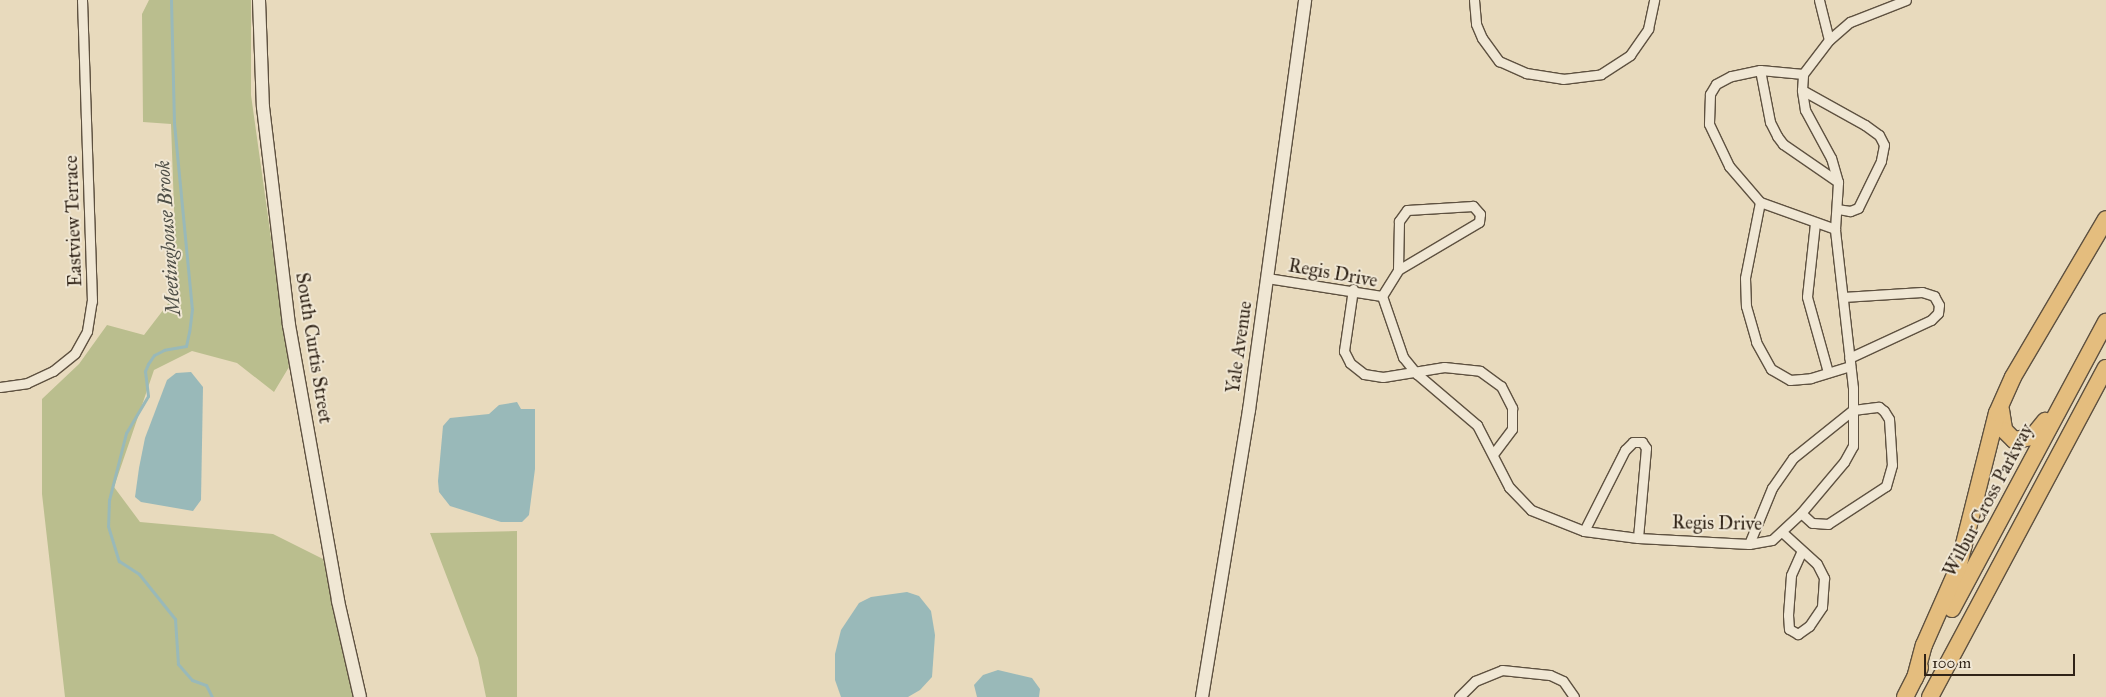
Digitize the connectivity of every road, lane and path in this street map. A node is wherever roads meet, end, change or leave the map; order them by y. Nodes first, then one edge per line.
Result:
1 (82, 0) edge
2 (260, 0) edge
3 (1305, 0) edge
4 (1474, 0) edge
5 (1654, 0) edge
6 (1819, 0) edge
7 (1906, 0) edge
8 (1829, 40) junction
9 (1760, 70) junction
10 (1804, 74) junction
11 (1802, 90) junction
12 (1838, 182) junction
13 (1760, 202) junction
14 (1838, 209) junction
15 (2106, 219) edge
16 (1815, 223) junction
17 (1835, 229) junction
18 (1398, 270) junction
19 (1267, 278) junction
20 (1353, 289) junction
21 (1382, 296) junction
22 (1843, 297) junction
23 (2106, 322) edge
24 (1849, 362) junction
25 (2106, 368) edge
26 (1828, 372) junction
27 (1417, 374) junction
28 (0, 387) edge
29 (2068, 392) junction
30 (2000, 407) junction
31 (1854, 410) junction
32 (1494, 453) junction
33 (1802, 513) junction
34 (1584, 531) junction
35 (1782, 532) junction
36 (1638, 538) junction
37 (1749, 544) junction
38 (1801, 553) junction
39 (1915, 678) junction
40 (360, 697) edge
41 (1202, 697) edge
42 (1459, 697) edge
43 (1574, 697) edge
44 (1905, 697) edge
45 (1930, 697) edge

1 - 28 street, Eastview Terrace
2 - 40 street, South Curtis Street
3 - 19 street, Yale Avenue
4 - 5 street
6 - 8 street
7 - 8 street, Regis Drive
8 - 10 street, Regis Drive
9 - 10 street
9 - 12 street
9 - 13 street
10 - 11 street, Regis Drive
11 - 12 street, Regis Drive
11 - 14 street
12 - 14 street, Regis Drive
13 - 16 street
13 - 26 street
14 - 17 street, Regis Drive
15 - 30 highway
16 - 17 street
16 - 26 street
17 - 22 street, Regis Drive
18 - 18 street
18 - 21 street
19 - 20 street, Regis Drive
19 - 41 street, Yale Avenue
20 - 21 street, Regis Drive
20 - 27 street
21 - 27 street, Regis Drive
22 - 24 street, Regis Drive
22 - 24 street
23 - 29 highway, Wilbur Cross Parkway
24 - 26 street
24 - 31 street, Regis Drive
25 - 45 highway
27 - 32 street, Regis Drive
27 - 32 street
29 - 30 highway
29 - 39 highway, Wilbur Cross Parkway
30 - 39 highway
31 - 33 street, Regis Drive
31 - 33 street
31 - 37 street
32 - 34 street, Regis Drive
33 - 35 street, Regis Drive
34 - 36 street, Regis Drive
34 - 36 street
35 - 37 street, Regis Drive
35 - 38 street
36 - 37 street, Regis Drive
38 - 38 street
39 - 44 highway, Wilbur Cross Parkway
42 - 43 street

